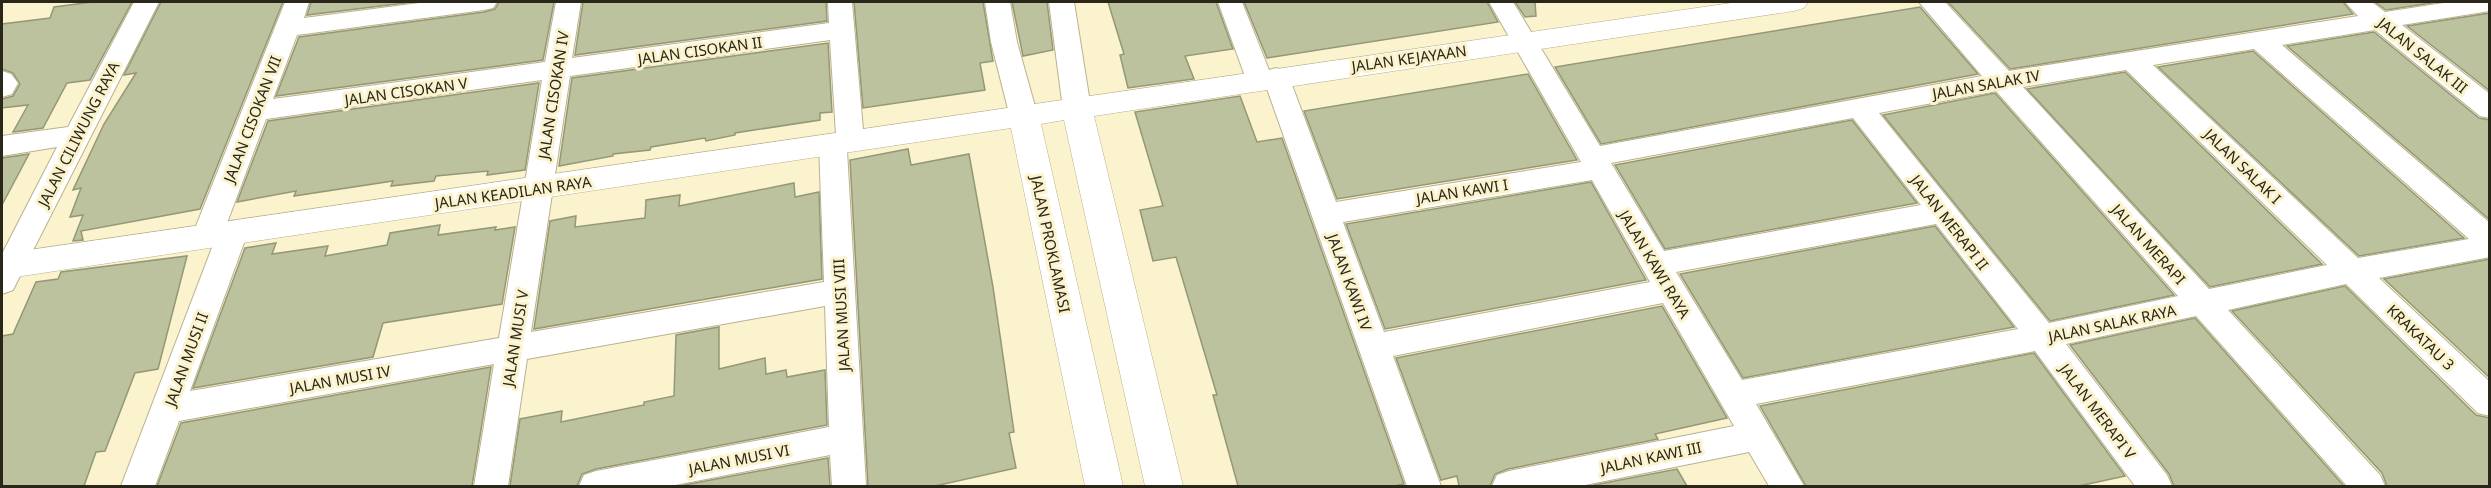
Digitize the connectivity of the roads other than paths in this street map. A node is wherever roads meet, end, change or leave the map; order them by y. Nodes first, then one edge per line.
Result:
1 (146, 2) edge
2 (297, 2) edge
3 (484, 2) edge
4 (568, 2) edge
5 (840, 2) edge
6 (997, 2) edge
7 (1061, 2) edge
8 (1230, 2) edge
9 (1501, 2) edge
10 (1794, 2) edge
11 (1931, 2) edge
12 (2357, 2) edge
13 (2490, 3) edge
14 (2381, 21) junction
15 (286, 28) junction
16 (841, 30) junction
17 (2260, 40) junction
18 (1524, 41) junction
19 (2133, 61) junction
20 (559, 70) junction
21 (1267, 78) junction
22 (2, 80) edge
23 (2002, 81) junction
24 (2, 88) edge
25 (1859, 106) junction
26 (1077, 109) junction
27 (2490, 109) edge
28 (254, 111) junction
29 (1024, 117) junction
30 (76, 135) junction
31 (842, 142) junction
32 (2, 146) edge
33 (1595, 162) junction
34 (538, 189) junction
35 (1942, 212) junction
36 (1325, 214) junction
37 (220, 234) junction
38 (2490, 240) edge
39 (2490, 246) edge
40 (2353, 271) junction
41 (4, 272) edge
42 (1663, 277) junction
43 (840, 291) junction
44 (2203, 304) junction
45 (2042, 337) junction
46 (1374, 347) junction
47 (513, 348) junction
48 (1733, 395) junction
49 (2490, 403) edge
50 (167, 409) junction
51 (1757, 436) junction
52 (847, 438) junction
53 (138, 486) edge
54 (491, 486) edge
55 (596, 486) edge
56 (849, 486) edge
57 (1104, 486) edge
58 (1164, 486) edge
59 (1424, 486) edge
60 (1509, 486) edge
61 (1787, 486) edge
62 (2152, 486) edge
63 (2368, 486) edge

1 - 30 street, JALAN CILIWUNG RAYA
2 - 15 street, JALAN CISOKAN VII
3 - 15 street
4 - 20 street, JALAN CISOKAN IV
5 - 16 street, JALAN MUSI VIII
6 - 29 street, JALAN PROKLAMASI
7 - 26 street
8 - 21 street, JALAN KAWI IV
9 - 18 street, JALAN KAWI RAYA
10 - 18 street, JALAN KEJAYAAN
11 - 23 street, JALAN MERAPI
12 - 14 street, JALAN SALAK III
13 - 14 street, JALAN SALAK IV
14 - 17 street, JALAN SALAK IV
14 - 27 street, JALAN SALAK III
15 - 28 street, JALAN CISOKAN VII
16 - 20 street, JALAN CISOKAN II
16 - 31 street, JALAN MUSI VIII
17 - 19 street, JALAN SALAK IV
17 - 38 street
18 - 21 street, JALAN KEJAYAAN
18 - 33 street, JALAN KAWI RAYA
19 - 23 street, JALAN SALAK IV
19 - 40 street, JALAN SALAK I
20 - 28 street, JALAN CISOKAN V
20 - 34 street, JALAN CISOKAN IV
21 - 26 street, JALAN KEJAYAAN
21 - 36 street, JALAN KAWI IV
22 - 24 street
23 - 25 street, JALAN SALAK IV
23 - 44 street, JALAN MERAPI
25 - 33 street, JALAN SALAK IV
25 - 35 street, JALAN MERAPI II
26 - 29 street, JALAN KEJAYAAN
26 - 58 street
28 - 37 street, JALAN CISOKAN VII
29 - 31 street, JALAN KEADILAN RAYA
29 - 57 street, JALAN PROKLAMASI
30 - 32 street
30 - 41 street, JALAN CILIWUNG RAYA
31 - 34 street, JALAN KEADILAN RAYA
31 - 43 street, JALAN MUSI VIII
33 - 36 street, JALAN KAWI I
33 - 42 street, JALAN KAWI RAYA
34 - 37 street, JALAN KEADILAN RAYA
34 - 47 street, JALAN MUSI V
35 - 42 street
35 - 45 street, JALAN MERAPI II
36 - 46 street, JALAN KAWI IV
37 - 41 street, JALAN KEADILAN RAYA
37 - 50 street, JALAN MUSI II
39 - 40 street, JALAN SALAK RAYA
40 - 44 street, JALAN SALAK RAYA
40 - 49 street, KRAKATAU 3
42 - 46 street
42 - 48 street, JALAN KAWI RAYA
43 - 47 street, JALAN MUSI IV
43 - 52 street, JALAN MUSI VIII
44 - 45 street, JALAN SALAK RAYA
44 - 63 street, JALAN MERAPI
45 - 48 street, JALAN SALAK RAYA
45 - 62 street, JALAN MERAPI V
46 - 59 street, JALAN KAWI IV
47 - 50 street, JALAN MUSI IV
47 - 54 street, JALAN MUSI V
48 - 51 street, JALAN KAWI RAYA
50 - 53 street, JALAN MUSI II
51 - 60 street, JALAN KAWI III
51 - 61 street, JALAN KAWI RAYA
52 - 55 street, JALAN MUSI VI
52 - 56 street, JALAN MUSI VIII

